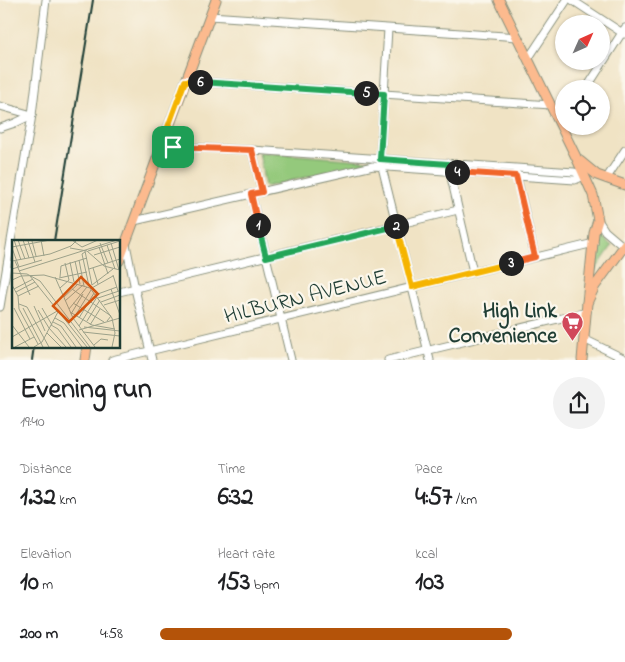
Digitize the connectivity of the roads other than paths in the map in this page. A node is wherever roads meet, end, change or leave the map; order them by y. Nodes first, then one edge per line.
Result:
1 (46, 0) edge
2 (216, 0) edge
3 (499, 0) edge
4 (567, 0) edge
5 (572, 0) edge
6 (210, 16) junction
7 (388, 29) junction
8 (624, 31) edge
9 (518, 37) junction
10 (528, 59) junction
11 (592, 80) edge
12 (185, 81) junction
13 (384, 94) junction
14 (551, 105) junction
15 (0, 106) edge
16 (555, 112) edge
17 (32, 115) junction
18 (0, 128) edge
19 (567, 135) edge
20 (161, 146) junction
21 (252, 150) junction
22 (625, 150) edge
23 (576, 157) junction
24 (381, 163) junction
25 (449, 168) junction
26 (516, 168) junction
27 (516, 176) junction
28 (584, 176) junction
29 (606, 179) junction
30 (625, 185) edge
31 (262, 192) junction
32 (251, 194) junction
33 (458, 210) junction
34 (598, 220) junction
35 (134, 222) junction
36 (397, 226) junction
37 (126, 243) junction
38 (594, 243) junction
39 (624, 247) edge
40 (266, 257) junction
41 (535, 257) junction
42 (120, 258) edge
43 (120, 261) edge
44 (131, 270) junction
45 (473, 272) junction
46 (412, 287) junction
47 (135, 289) junction
48 (120, 292) edge
49 (0, 307) edge
50 (587, 307) junction
51 (281, 319) junction
52 (584, 339) junction
53 (87, 347) edge
54 (150, 350) junction
55 (427, 350) junction
56 (625, 359) edge
57 (85, 360) edge
58 (112, 360) edge
59 (152, 360) edge
60 (291, 360) edge
61 (388, 360) edge
62 (430, 360) edge
63 (582, 360) edge

1 - 17 street
2 - 6 main road
3 - 9 main road
4 - 10 street
5 - 8 street
6 - 7 street
6 - 12 main road
7 - 9 street
7 - 13 street
8 - 11 street
9 - 10 main road
10 - 14 main road
12 - 13 street
12 - 20 main road
13 - 14 street
13 - 24 street
14 - 16 main road
15 - 17 street
17 - 18 street
17 - 49 street
19 - 23 main road
20 - 21 street
20 - 35 main road
21 - 24 street
21 - 31 street
22 - 29 street
23 - 28 main road
23 - 29 main road
24 - 25 street
24 - 31 street
24 - 36 street
25 - 26 street
25 - 27 street
25 - 33 street
26 - 27 street
26 - 28 street
27 - 28 street
27 - 41 street
28 - 34 main road
29 - 30 main road
31 - 32 street
32 - 35 street
32 - 40 street
33 - 36 street
33 - 45 street
34 - 38 main road
34 - 39 street
35 - 37 main road
36 - 40 street
36 - 46 street
37 - 42 main road
37 - 44 street
38 - 41 street, HILBURN AVENUE
38 - 50 main road
39 - 50 main road
40 - 47 street
40 - 51 street
41 - 45 street, HILBURN AVENUE
43 - 44 street
44 - 47 street
45 - 46 street, HILBURN AVENUE
46 - 51 street, HILBURN AVENUE
46 - 55 street
47 - 48 street
47 - 54 street
50 - 52 main road
50 - 55 street
51 - 54 street, HILBURN AVENUE
51 - 60 street
52 - 56 street
52 - 63 main road
53 - 57 main road
54 - 58 street, HILBURN AVENUE
54 - 59 street
55 - 61 street
55 - 62 street

